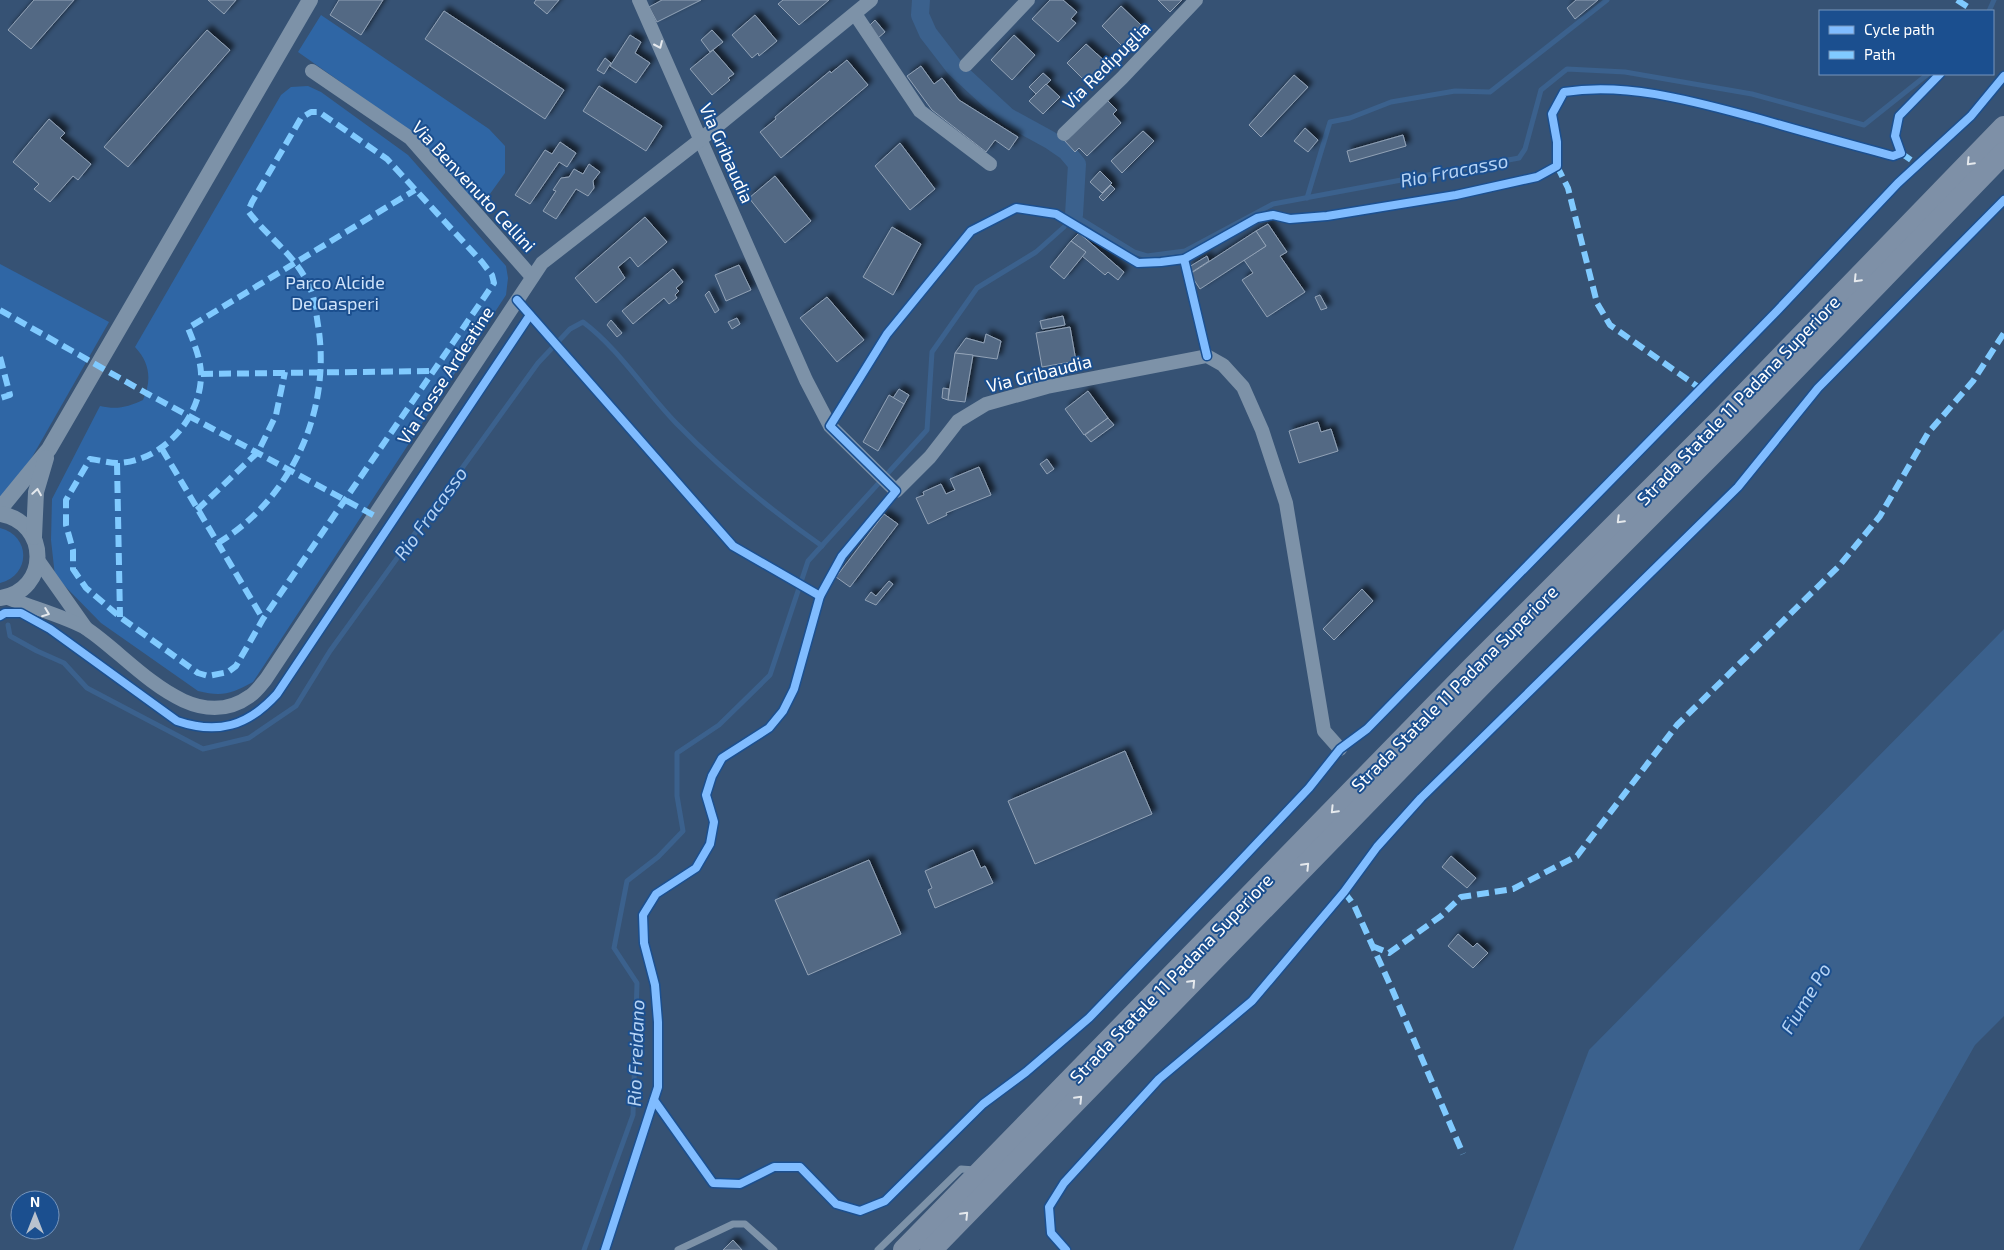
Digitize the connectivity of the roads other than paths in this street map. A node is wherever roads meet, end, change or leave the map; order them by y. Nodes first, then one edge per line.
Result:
1 (310, 0) edge
2 (639, 0) edge
3 (871, 0) edge
4 (1028, 0) edge
5 (1196, 0) edge
6 (855, 14) junction
7 (966, 65) dead end
8 (312, 71) dead end
9 (2004, 127) edge
10 (1064, 134) dead end
11 (700, 140) junction
12 (2004, 153) edge
13 (990, 164) dead end
14 (532, 277) junction
15 (49, 448) junction
16 (0, 509) edge
17 (0, 514) edge
18 (34, 537) junction
19 (38, 560) junction
20 (3, 598) edge
21 (86, 628) junction
22 (1340, 749) dead end
23 (982, 1170) junction
24 (678, 1250) edge
25 (774, 1250) edge
26 (878, 1250) edge
27 (904, 1250) edge
28 (931, 1250) edge

1 - 15 street
2 -> 11 street, Via Gribaudia
3 - 6 street, Via Fosse Ardeatine
4 - 7 street
5 - 10 street, Via Redipuglia
6 - 11 street, Via Fosse Ardeatine
6 - 13 street
8 - 14 street, Via Benvenuto Cellini
9 -> 23 highway, Strada Statale 11 Padana Superiore
11 - 14 street, Via Fosse Ardeatine
11 - 22 street, Via Gribaudia
28 -> 12 highway, Strada Statale 11 Padana Superiore
14 - 21 street, Via Fosse Ardeatine
15 - 16 street
18 -> 15 street
17 - 18 street
18 - 19 street
19 - 20 street
19 - 21 street, Via Fosse Ardeatine
20 -> 21 street, Via Fosse Ardeatine
23 - 26 lane
23 - 27 highway, Strada Statale 11 Padana Superiore
24 - 25 lane

